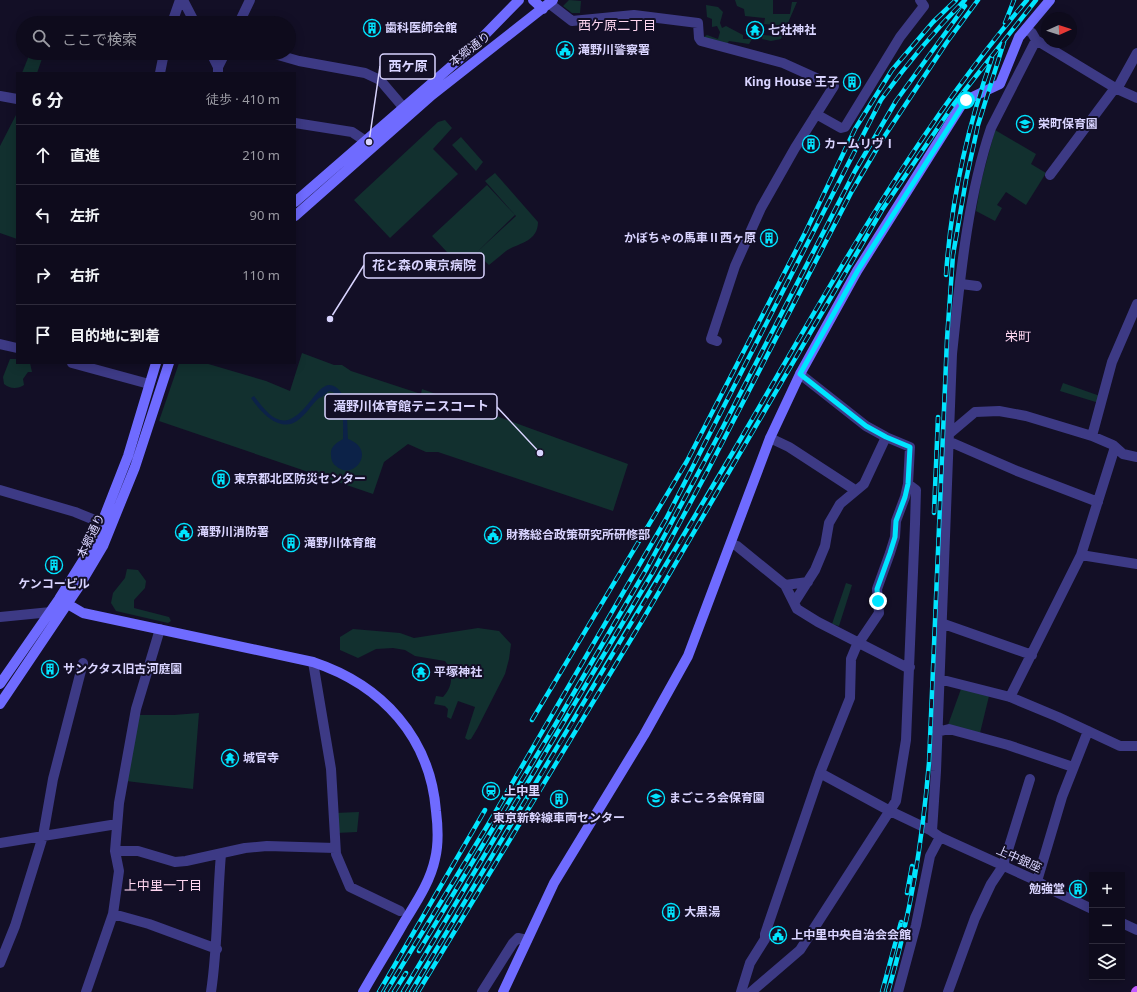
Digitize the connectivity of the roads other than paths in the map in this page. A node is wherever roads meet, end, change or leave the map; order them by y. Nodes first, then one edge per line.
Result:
1 (181, 0) edge
2 (250, 0) edge
3 (519, 0) edge
4 (533, 0) edge
5 (920, 0) edge
6 (1050, 0) edge
7 (549, 4) edge
8 (175, 16) edge
9 (191, 16) edge
10 (242, 16) edge
11 (1026, 29) junction
12 (489, 31) junction
13 (1036, 40) junction
14 (498, 44) junction
15 (1137, 54) edge
16 (163, 60) edge
17 (214, 60) edge
18 (222, 60) edge
19 (296, 60) edge
20 (218, 70) edge
21 (160, 72) edge
22 (1116, 88) junction
23 (0, 96) edge
24 (1137, 98) edge
25 (16, 100) edge
26 (403, 107) junction
27 (816, 114) junction
28 (296, 123) edge
29 (364, 140) junction
30 (1050, 175) dead end
31 (296, 201) edge
32 (296, 215) edge
33 (961, 284) junction
34 (977, 286) dead end
35 (1137, 304) edge
36 (717, 341) dead end
37 (0, 344) edge
38 (16, 348) edge
39 (76, 364) edge
40 (156, 364) edge
41 (169, 364) edge
42 (800, 374) junction
43 (149, 384) junction
44 (1092, 436) junction
45 (886, 437) junction
46 (949, 437) junction
47 (770, 438) junction
48 (1115, 446) junction
49 (1137, 457) edge
50 (908, 484) junction
51 (0, 490) edge
52 (855, 490) junction
53 (1098, 502) junction
54 (102, 523) junction
55 (731, 544) junction
56 (1081, 555) junction
57 (1137, 564) edge
58 (808, 582) junction
59 (785, 585) junction
60 (63, 602) junction
61 (794, 603) junction
62 (51, 612) junction
63 (0, 617) edge
64 (941, 623) junction
65 (160, 629) junction
66 (860, 644) junction
67 (1032, 655) junction
68 (313, 662) junction
69 (83, 663) dead end
70 (910, 667) junction
71 (939, 679) junction
72 (0, 684) edge
73 (1010, 697) junction
74 (0, 704) edge
75 (1088, 731) junction
76 (937, 732) junction
77 (1137, 746) edge
78 (1073, 767) junction
79 (820, 773) junction
80 (1030, 779) dead end
81 (890, 811) junction
82 (117, 824) junction
83 (936, 834) junction
84 (44, 836) junction
85 (0, 843) edge
86 (335, 848) junction
87 (115, 851) junction
88 (221, 854) junction
89 (1003, 866) junction
90 (1038, 881) junction
91 (1090, 908) edge
92 (400, 911) dead end
93 (113, 914) junction
94 (1125, 924) edge
95 (1137, 930) edge
96 (527, 940) junction
97 (217, 950) junction
98 (0, 963) edge
99 (86, 992) edge
100 (211, 992) edge
101 (363, 992) edge
102 (482, 992) edge
103 (503, 992) edge
104 (741, 992) edge
105 (751, 992) edge
106 (898, 992) edge
107 (948, 992) edge

1 - 8 street
1 - 9 street
2 - 10 street
3 - 12 street, 本郷通り
4 - 7 street
5 - 27 street
6 - 11 street
7 - 14 street, 本郷通り
7 - 27 street
11 - 13 street
11 - 42 street
12 - 14 street
12 - 26 street, 本郷通り
13 - 22 street
13 - 33 street
14 - 32 street, 本郷通り
15 - 22 street
16 - 21 street
17 - 20 street
18 - 20 street
19 - 26 street
22 - 24 street
22 - 30 street
23 - 25 street
26 - 29 street, 本郷通り
27 - 36 street
28 - 29 street
29 - 31 street, 本郷通り
33 - 34 street
33 - 46 street
35 - 44 street
37 - 38 street
39 - 43 street
40 - 43 street, 本郷通り
41 - 60 street, 本郷通り
42 - 45 street
42 - 47 street
43 - 54 street, 本郷通り
44 - 46 street
44 - 48 street
45 - 50 street
45 - 52 street
46 - 53 street
46 - 64 street
47 - 52 street
47 - 55 street
48 - 49 street
48 - 53 street
50 - 66 street
50 - 70 street
51 - 54 street
52 - 58 street
53 - 56 street
54 - 60 street, 本郷通り
55 - 59 street
55 - 96 street
56 - 57 street
56 - 67 street
58 - 59 street
58 - 61 street
59 - 61 street
60 - 62 street, 本郷通り
60 - 65 street
60 - 74 street, 本郷通り
61 - 66 street
62 - 63 street
62 - 72 street, 本郷通り
64 - 67 street
64 - 71 street
65 - 68 street
65 - 82 street
66 - 70 street
66 - 79 street
67 - 73 street
68 - 86 street
68 - 101 street
69 - 84 street
70 - 81 street
71 - 73 street
71 - 76 street
73 - 75 street
75 - 77 street
75 - 78 street
76 - 78 street
76 - 83 street
78 - 90 street
79 - 81 street, 上中銀座
79 - 104 street
80 - 89 street
81 - 83 street, 上中銀座
81 - 105 street
82 - 84 street
82 - 87 street
83 - 89 street, 上中銀座
83 - 106 street
84 - 85 street
84 - 98 street
86 - 88 street
86 - 92 street
87 - 88 street
87 - 93 street
88 - 97 street
89 - 90 street, 上中銀座
89 - 107 street
90 - 91 street, 上中銀座
93 - 97 street
93 - 99 street
94 - 95 street
96 - 102 street
96 - 103 street
97 - 100 street

